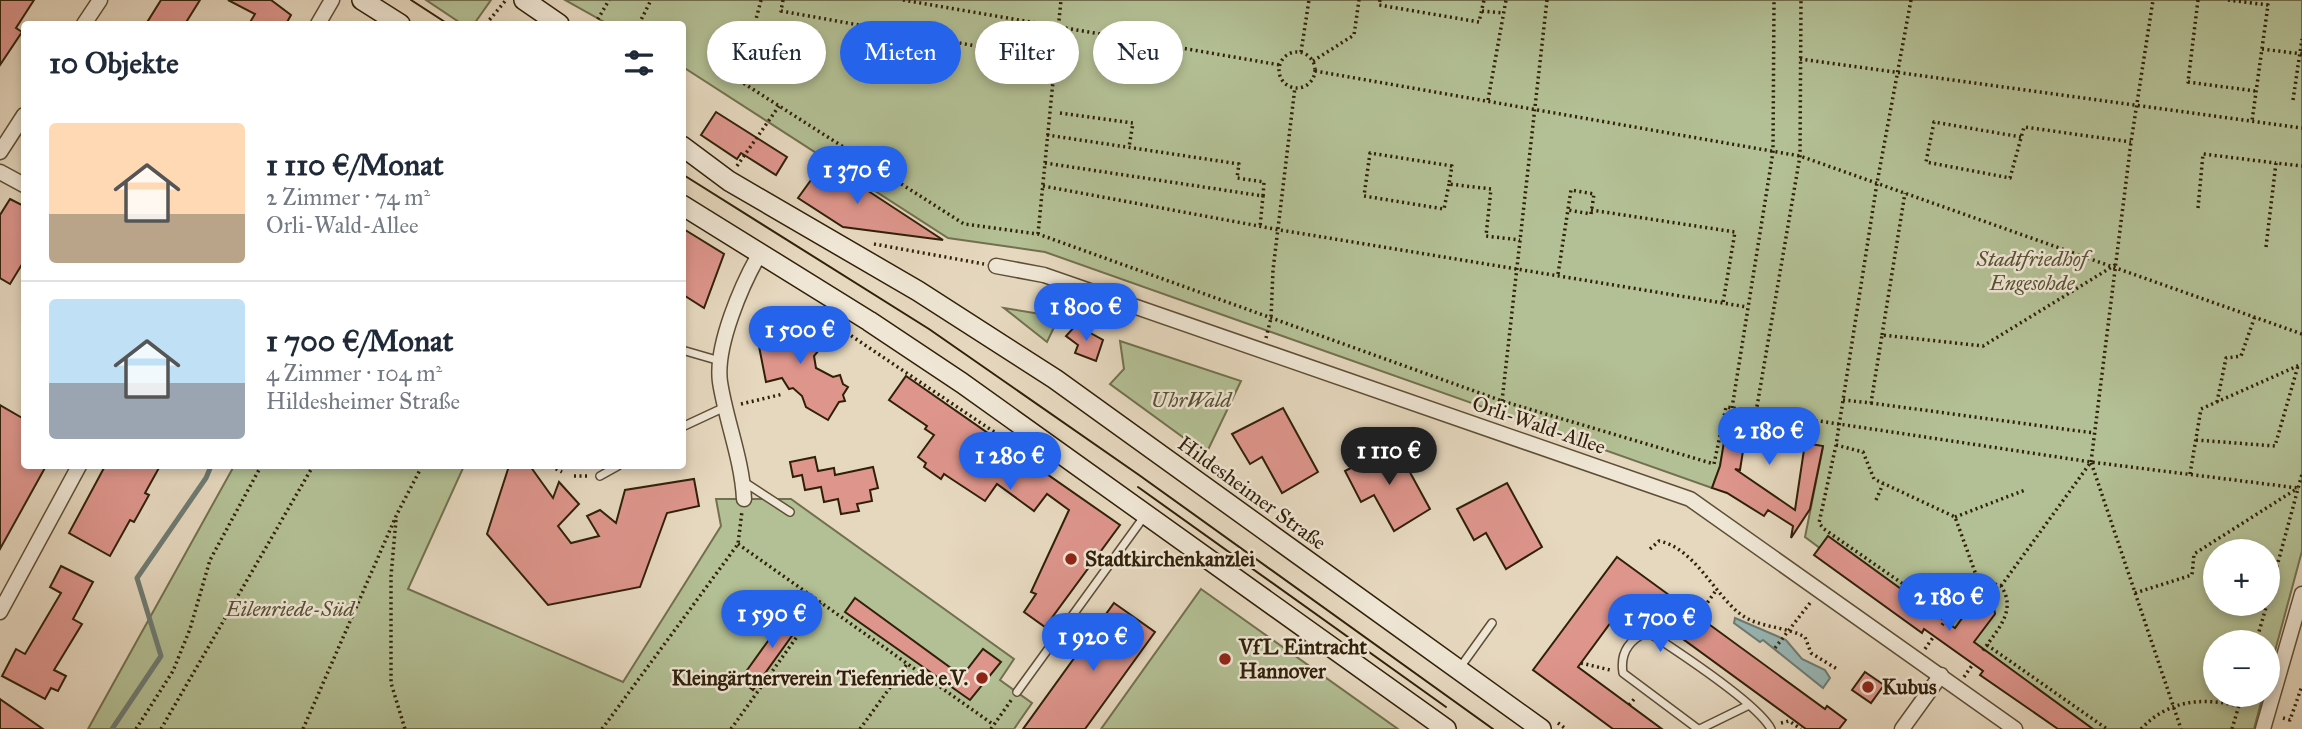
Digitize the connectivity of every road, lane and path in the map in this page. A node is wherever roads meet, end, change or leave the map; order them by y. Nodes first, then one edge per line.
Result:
1 (100, 0) edge
2 (332, 0) edge
3 (362, 0) edge
4 (506, 0) edge
5 (524, 0) edge
6 (609, 0) edge
7 (651, 0) edge
8 (761, 0) edge
9 (783, 0) edge
10 (903, 0) edge
11 (1061, 0) edge
12 (1309, 0) edge
13 (1359, 0) edge
14 (1380, 0) edge
15 (1485, 0) edge
16 (1506, 0) edge
17 (1547, 0) edge
18 (1774, 0) edge
19 (1801, 0) edge
20 (1911, 0) edge
21 (2153, 0) edge
22 (2198, 0) edge
23 (2228, 0) edge
24 (1482, 11) junction
25 (1504, 13) junction
26 (86, 21) edge
27 (320, 21) edge
28 (395, 21) edge
29 (488, 21) edge
30 (555, 21) edge
31 (597, 21) edge
32 (640, 21) edge
33 (1018, 21) edge
34 (1058, 21) edge
35 (1079, 32) edge
36 (2302, 39) edge
37 (975, 46) edge
38 (2262, 49) junction
39 (1301, 52) junction
40 (2301, 54) edge
41 (1800, 59) junction
42 (1313, 61) junction
43 (1280, 65) junction
44 (1899, 70) junction
45 (1315, 71) junction
46 (1052, 84) edge
47 (1295, 87) junction
48 (2255, 92) junction
49 (1488, 100) junction
50 (2293, 100) dead end
51 (2136, 105) junction
52 (779, 106) junction
53 (1535, 108) junction
54 (1060, 113) dead end
55 (21, 120) edge
56 (2252, 121) junction
57 (2302, 128) edge
58 (1047, 135) junction
59 (2021, 137) junction
60 (2131, 142) junction
61 (1129, 147) junction
62 (686, 149) edge
63 (0, 152) edge
64 (1773, 152) junction
65 (1800, 156) junction
66 (1045, 163) junction
67 (2276, 163) junction
68 (2302, 166) edge
69 (736, 168) dead end
70 (0, 172) edge
71 (1877, 183) junction
72 (21, 184) edge
73 (1449, 184) junction
74 (1042, 186) junction
75 (1905, 193) junction
76 (1263, 196) junction
77 (686, 207) edge
78 (2198, 208) dead end
79 (1568, 210) junction
80 (1591, 210) junction
81 (1260, 227) junction
82 (1279, 230) junction
83 (1038, 234) junction
84 (1520, 240) junction
85 (2266, 247) dead end
86 (844, 248) junction
87 (761, 253) junction
88 (2115, 265) junction
89 (996, 266) joint
90 (1517, 267) junction
91 (1558, 274) junction
92 (1723, 303) junction
93 (809, 307) dead end
94 (1747, 307) junction
95 (2255, 316) junction
96 (1271, 318) junction
97 (2302, 334) edge
98 (1882, 335) junction
99 (686, 351) edge
100 (1262, 351) junction
101 (720, 361) junction
102 (2300, 365) edge
103 (783, 394) dead end
104 (1843, 400) junction
105 (1502, 401) junction
106 (2217, 402) junction
107 (1871, 403) junction
108 (726, 407) junction
109 (1732, 408) junction
110 (1756, 412) junction
111 (1839, 424) junction
112 (686, 425) edge
113 (2095, 433) junction
114 (2196, 440) junction
115 (1836, 445) junction
116 (1031, 457) dead end
117 (2091, 462) junction
118 (77, 469) edge
119 (259, 469) edge
120 (311, 469) edge
121 (420, 469) edge
122 (556, 469) edge
123 (613, 469) edge
124 (562, 472) dead end
125 (2190, 474) junction
126 (2302, 474) edge
127 (600, 476) dead end
128 (743, 481) junction
129 (1883, 484) junction
130 (2298, 488) junction
131 (2025, 490) dead end
132 (744, 499) joint
133 (1876, 500) dead end
134 (790, 512) dead end
135 (1146, 513) junction
136 (397, 514) junction
137 (1955, 517) junction
138 (738, 544) junction
139 (1650, 549) dead end
140 (2280, 555) edge
141 (1979, 583) junction
142 (2001, 586) junction
143 (1718, 588) junction
144 (1820, 590) junction
145 (2135, 593) junction
146 (2302, 594) edge
147 (821, 603) junction
148 (0, 612) edge
149 (1619, 612) dead end
150 (1698, 616) dead end
151 (1949, 616) junction
152 (1492, 623) dead end
153 (1942, 625) dead end
154 (1788, 631) junction
155 (1634, 638) junction
156 (1987, 645) junction
157 (1775, 649) dead end
158 (1982, 652) dead end
159 (1581, 663) dead end
160 (907, 664) junction
161 (1837, 669) dead end
162 (1459, 670) junction
163 (1623, 673) junction
164 (1941, 675) junction
165 (2302, 686) edge
166 (1017, 692) joint
167 (2203, 701) edge
168 (1747, 706) junction
169 (2173, 706) junction
170 (2239, 707) edge
171 (2267, 714) junction
172 (992, 727) edge
173 (1770, 727) edge
174 (136, 729) edge
175 (161, 729) edge
176 (303, 729) edge
177 (405, 729) edge
178 (601, 729) edge
179 (731, 729) edge
180 (860, 729) edge
181 (1446, 729) edge
182 (1541, 729) edge
183 (1699, 729) edge
184 (1801, 729) edge
185 (1902, 729) edge
186 (2015, 729) edge
187 (2107, 729) edge
188 (2141, 729) edge
189 (2181, 729) edge
190 (2232, 729) edge
191 (2263, 729) edge

1 - 26 street
2 - 27 street
3 - 28 main road
4 - 29 path
5 - 30 main road
6 - 31 path
7 - 32 path
8 - 52 path
9 - 37 path
10 - 33 path
11 - 34 path
12 - 39 path
13 - 42 path
14 - 24 path
15 - 24 path
16 - 25 path
17 - 53 path
18 - 64 path
19 - 41 path
20 - 44 path
21 - 51 path
22 - 48 path
23 - 38 path
24 - 25 path
25 - 49 path
35 - 43 path
36 - 40 path
38 - 40 path
38 - 48 path
39 - 42 path
39 - 43 path
40 - 50 path
41 - 44 path
41 - 65 path
42 - 45 path
43 - 47 path
44 - 51 path
44 - 71 path
45 - 47 path
45 - 49 path
46 - 58 path
47 - 82 path
48 - 56 path
49 - 53 path
51 - 56 path
51 - 60 path
52 - 69 path
52 - 83 path
53 - 64 path
53 - 84 path
54 - 61 path
55 - 63 street
56 - 57 path
58 - 61 path
58 - 66 path
59 - 59 path
59 - 60 path
60 - 88 path
61 - 76 path
62 - 86 main road, Hildesheimer Straße
64 - 65 path
64 - 94 path
65 - 71 path
65 - 110 path
66 - 74 path
66 - 76 path
67 - 68 path
67 - 78 path
67 - 85 path
70 - 72 street
71 - 75 path
71 - 104 path
73 - 73 path
73 - 84 path
74 - 81 path
74 - 83 path
75 - 88 path
75 - 98 path
76 - 81 path
77 - 87 main road
79 - 80 path
79 - 80 path
79 - 91 path
80 - 92 path
81 - 82 path
82 - 90 path
82 - 96 path
83 - 96 path
84 - 90 path
86 - 89 path
86 - 162 main road, Hildesheimer Straße
87 - 101 street
87 - 135 main road
88 - 95 path
88 - 98 path
88 - 113 path
89 - 100 street, Orli-Wald-Allee
90 - 91 path
90 - 105 path
91 - 92 path
92 - 94 path
93 - 116 path
94 - 109 path
95 - 97 path
95 - 106 path
96 - 100 path
96 - 105 path
98 - 107 path
99 - 101 lane
100 - 144 street, Orli-Wald-Allee
101 - 108 street
102 - 106 path
102 - 114 path
103 - 108 path
104 - 107 path
104 - 111 path
105 - 109 path
106 - 114 path
107 - 113 path
108 - 112 lane
108 - 128 street
109 - 110 path
110 - 111 path
111 - 115 path
111 - 117 path
113 - 117 path
114 - 125 path
115 - 129 path
115 - 151 path
117 - 125 path
117 - 142 path
117 - 145 path
118 - 148 street
119 - 174 path
120 - 175 path
121 - 136 path
122 - 124 path
123 - 127 lane
125 - 130 path
126 - 130 path
128 - 132 street
128 - 134 lane
129 - 133 path
129 - 137 path
130 - 140 path
130 - 145 path
131 - 137 path
132 - 138 path
135 - 166 lane
135 - 181 main road
136 - 176 path
136 - 177 path
137 - 141 path
138 - 147 path
138 - 178 path
139 - 143 path
141 - 142 path
141 - 151 path
142 - 156 path
143 - 150 path
143 - 154 path
144 - 154 path
144 - 164 street, Orli-Wald-Allee
145 - 169 path
146 - 171 street
147 - 160 path
147 - 179 path
149 - 155 path
151 - 153 path
152 - 162 lane
154 - 157 path
154 - 161 path
155 - 163 lane
155 - 168 lane
156 - 158 path
156 - 187 path
159 - 163 path
160 - 172 path
160 - 180 path
162 - 182 main road, Hildesheimer Straße
163 - 183 lane
164 - 185 street
164 - 186 street, Orli-Wald-Allee
165 - 171 path
166 - 172 path
167 - 169 path
168 - 173 lane
168 - 183 lane
169 - 188 path
169 - 189 path
170 - 190 path
171 - 191 street
173 - 184 path

